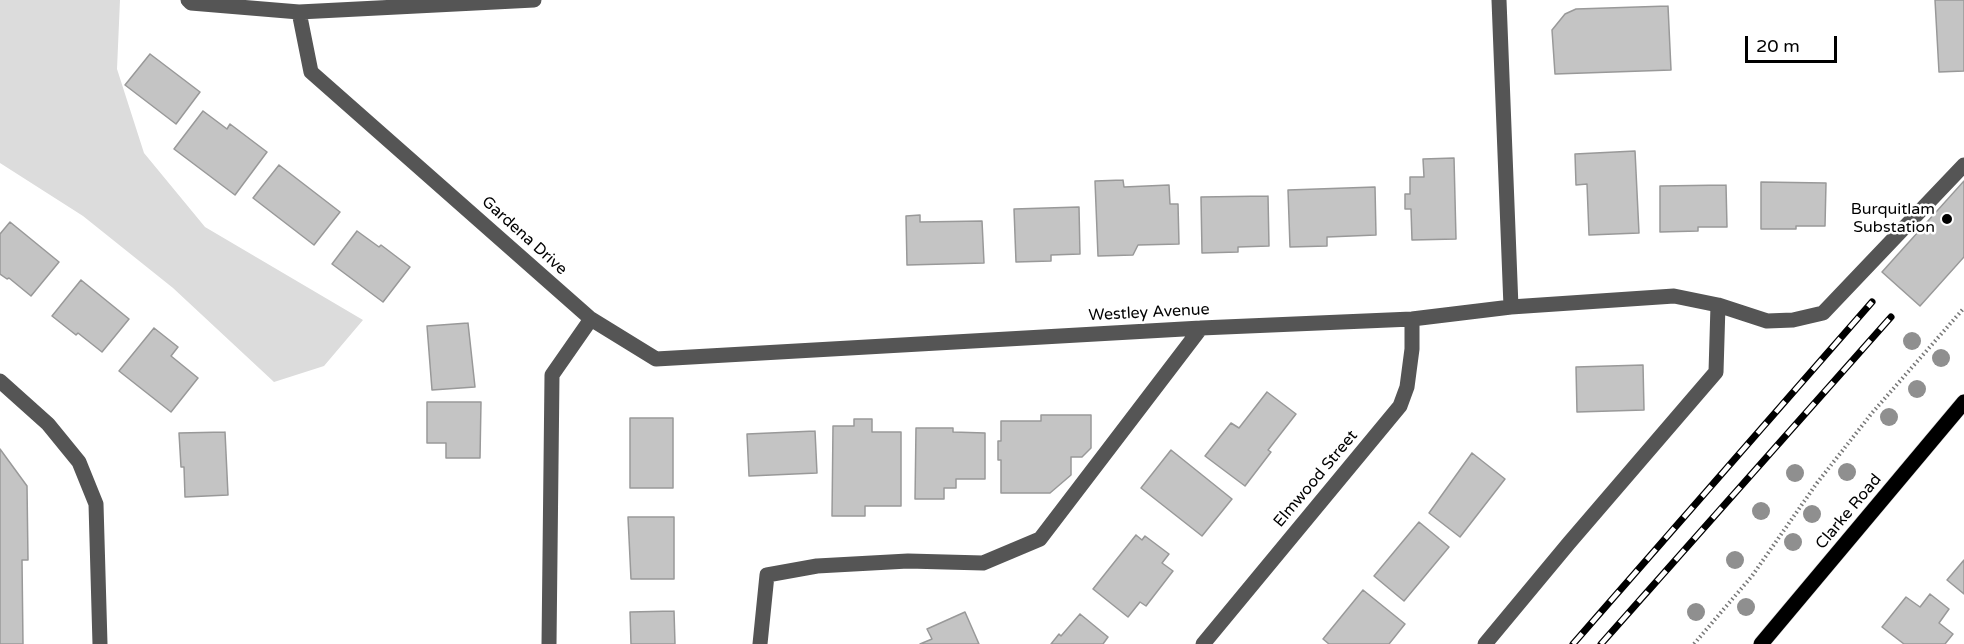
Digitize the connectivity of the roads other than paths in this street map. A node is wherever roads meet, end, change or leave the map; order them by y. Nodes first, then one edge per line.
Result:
1 (188, 0) edge
2 (534, 0) edge
3 (1498, 0) edge
4 (299, 12) junction
5 (1964, 165) edge
6 (1718, 305) junction
7 (1511, 307) junction
8 (591, 319) junction
9 (1412, 319) junction
10 (1201, 328) junction
11 (0, 381) edge
12 (1964, 402) edge
13 (100, 644) edge
14 (549, 644) edge
15 (760, 644) edge
16 (1203, 644) edge
17 (1485, 644) edge
18 (1761, 644) edge

1 - 4 street
2 - 4 street
3 - 7 street
4 - 8 street, Gardena Drive
5 - 6 street, Westley Avenue
6 - 7 street, Westley Avenue
6 - 17 street
7 - 9 street, Westley Avenue
8 - 10 street, Westley Avenue
8 - 14 street
9 - 10 street, Westley Avenue
9 - 16 street, Elmwood Street
10 - 15 street
11 - 13 street
12 - 18 main road, Clarke Road

